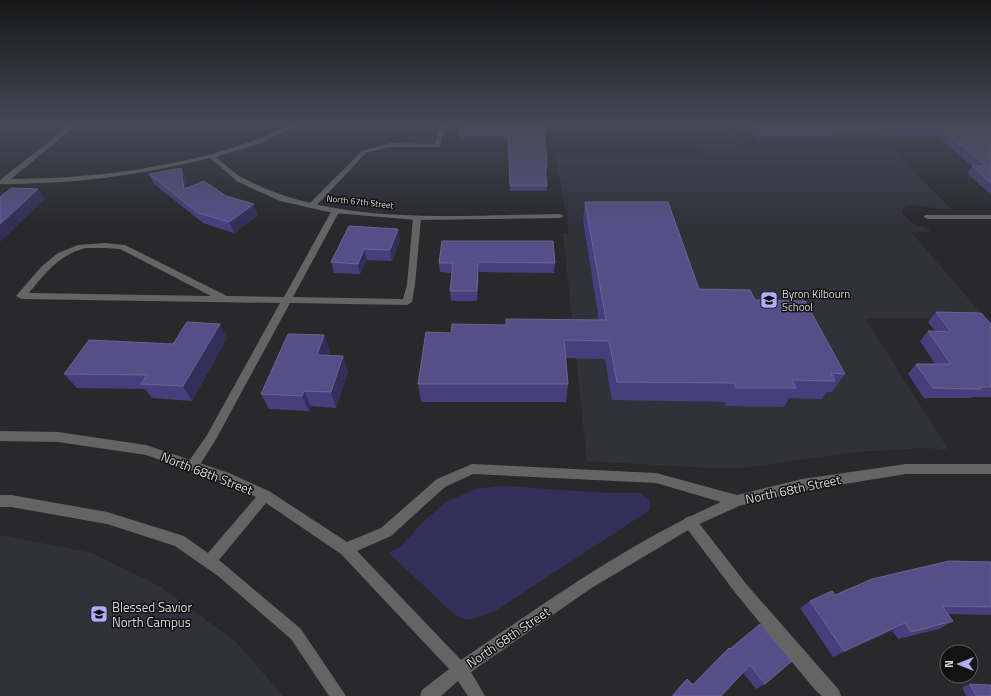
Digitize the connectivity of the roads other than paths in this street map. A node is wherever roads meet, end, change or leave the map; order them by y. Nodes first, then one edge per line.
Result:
1 (34, 157) edge
2 (205, 157) edge
3 (214, 157) edge
4 (359, 157) edge
5 (3, 183) edge
6 (311, 206) junction
7 (335, 212) junction
8 (560, 216) dead end
9 (928, 217) dead end
10 (991, 217) edge
11 (417, 218) junction
12 (227, 300) junction
13 (286, 301) junction
14 (0, 436) edge
15 (193, 466) junction
16 (991, 469) edge
17 (265, 496) junction
18 (0, 501) edge
19 (736, 501) junction
20 (690, 522) junction
21 (346, 549) junction
22 (209, 562) junction
23 (460, 670) junction
24 (338, 696) edge
25 (428, 696) edge
26 (477, 696) edge
27 (833, 696) edge

1 - 5 street
2 - 5 street
3 - 6 street, North 67th Street
4 - 6 street
6 - 7 street, North 67th Street
7 - 11 street, North 67th Street
7 - 13 street
8 - 11 street, North 67th Street
9 - 10 street
11 - 13 street
12 - 12 street
12 - 13 street
13 - 15 street
14 - 15 street, North 68th Street
15 - 17 street, North 68th Street
16 - 19 street, North 68th Street
17 - 21 street, North 68th Street
17 - 22 street
18 - 22 street
19 - 20 street, North 68th Street
19 - 21 street
20 - 23 street, North 68th Street
20 - 27 street
21 - 23 street, North 68th Street
22 - 24 street
23 - 25 street
23 - 26 street

